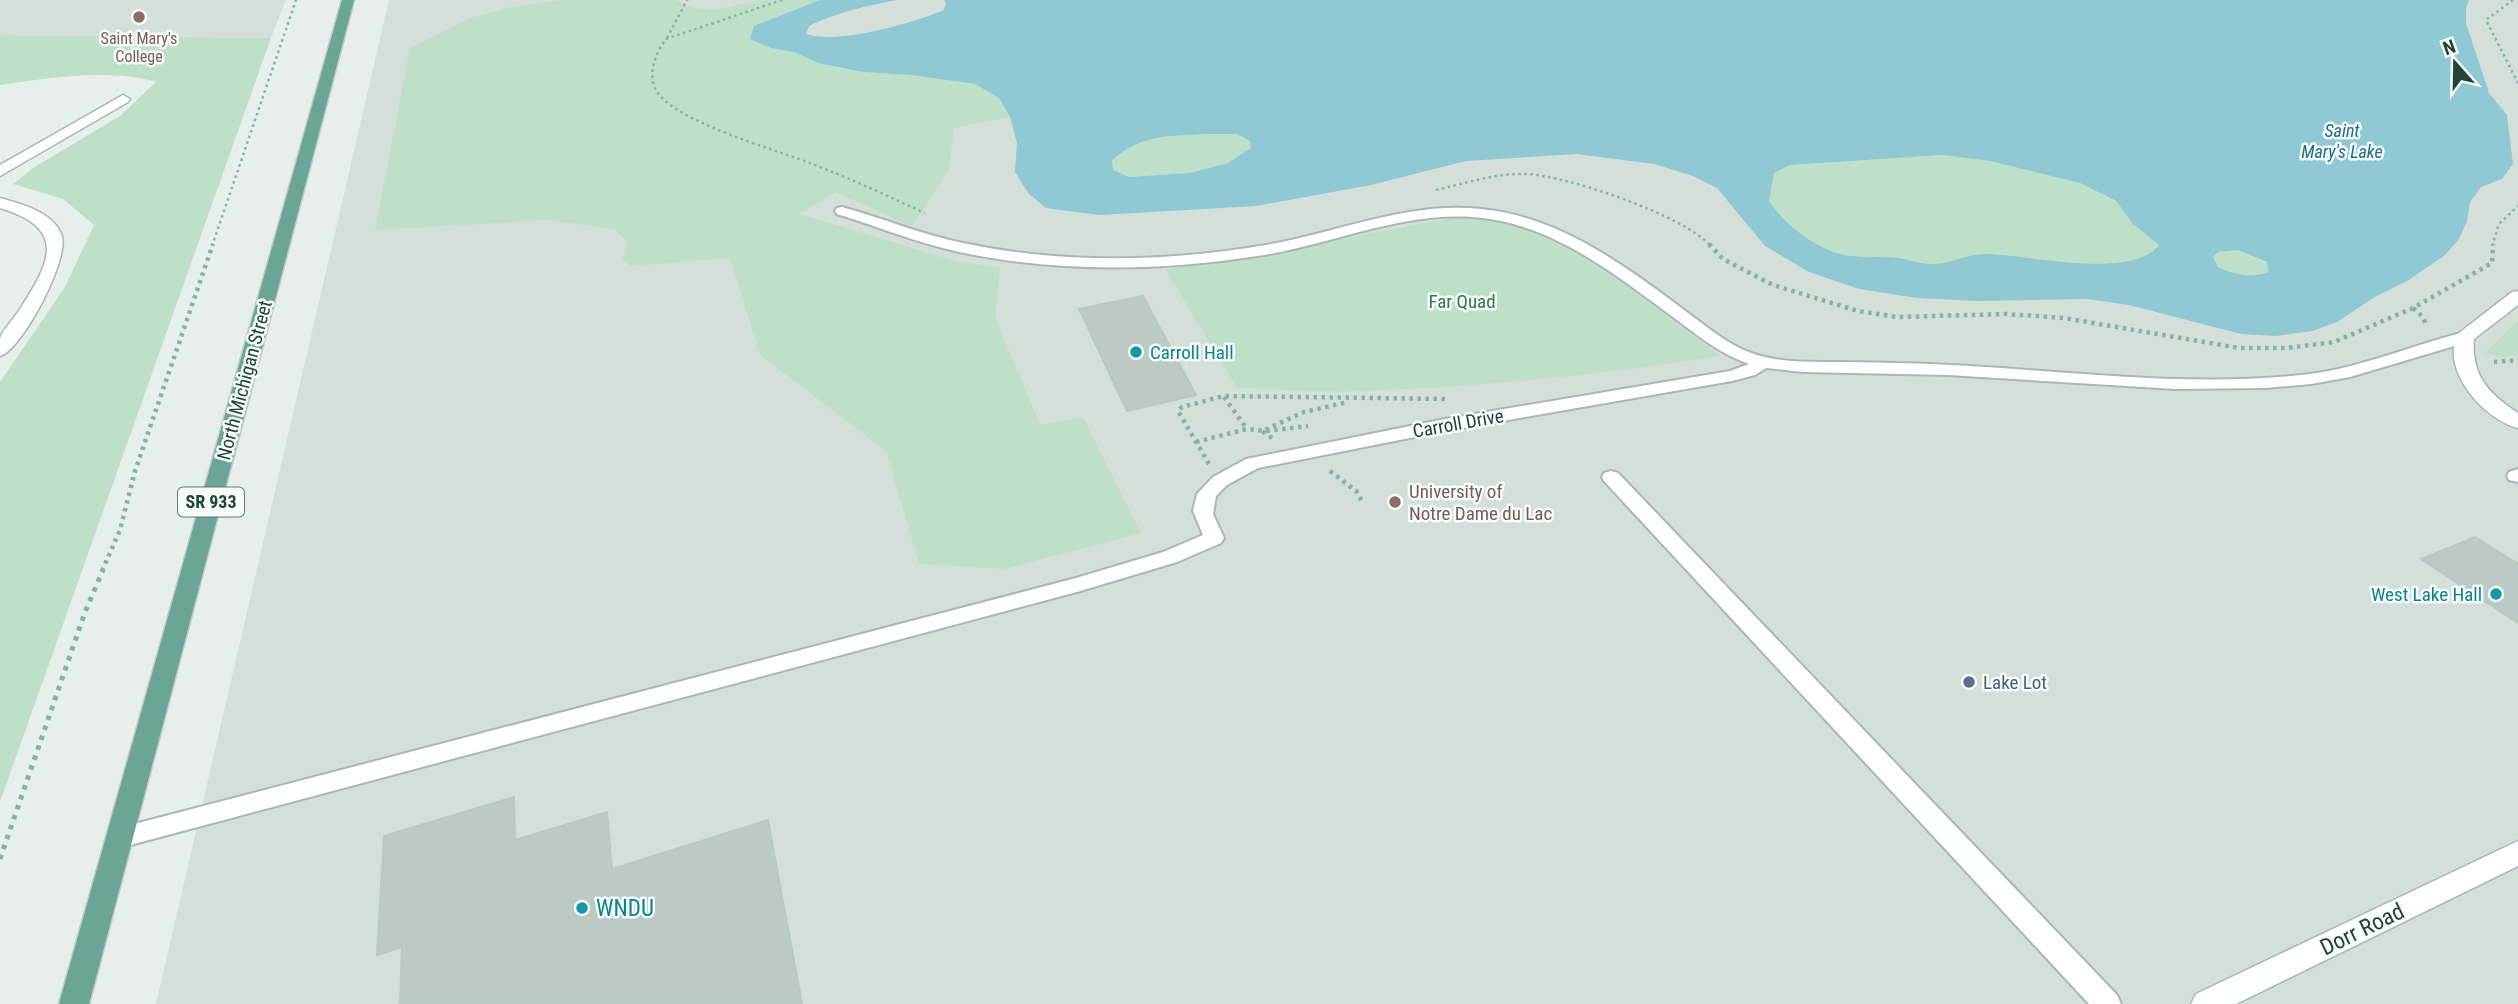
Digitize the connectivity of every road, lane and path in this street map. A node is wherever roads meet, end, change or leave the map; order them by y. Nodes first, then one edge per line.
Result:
1 (296, 0) edge
2 (348, 0) edge
3 (687, 0) edge
4 (2513, 0) edge
5 (666, 39) dead end
6 (2518, 83) edge
7 (123, 99) dead end
8 (0, 171) edge
9 (0, 203) edge
10 (842, 211) dead end
11 (2518, 296) edge
12 (2465, 337) junction
13 (0, 349) edge
14 (2518, 360) edge
15 (2494, 362) dead end
16 (1762, 363) junction
17 (1224, 396) junction
18 (1461, 402) dead end
19 (2518, 422) edge
20 (1247, 429) dead end
21 (1611, 477) dead end
22 (1220, 482) junction
23 (119, 838) junction
24 (2518, 853) edge
25 (0, 859) edge
26 (74, 1004) edge
27 (2106, 1004) edge
28 (2206, 1004) edge

1 - 25 path
2 - 23 main road, North Michigan Street / SR 933
3 - 5 path
4 - 6 path
7 - 8 street
9 - 13 street
10 - 16 lane
11 - 12 street
12 - 16 lane
12 - 19 street
14 - 15 path
16 - 22 lane, Carroll Drive
17 - 18 path
17 - 20 path
17 - 22 path
21 - 27 lane
22 - 23 lane, Carroll Drive
23 - 26 main road, North Michigan Street / SR 933
24 - 28 street, Dorr Road

